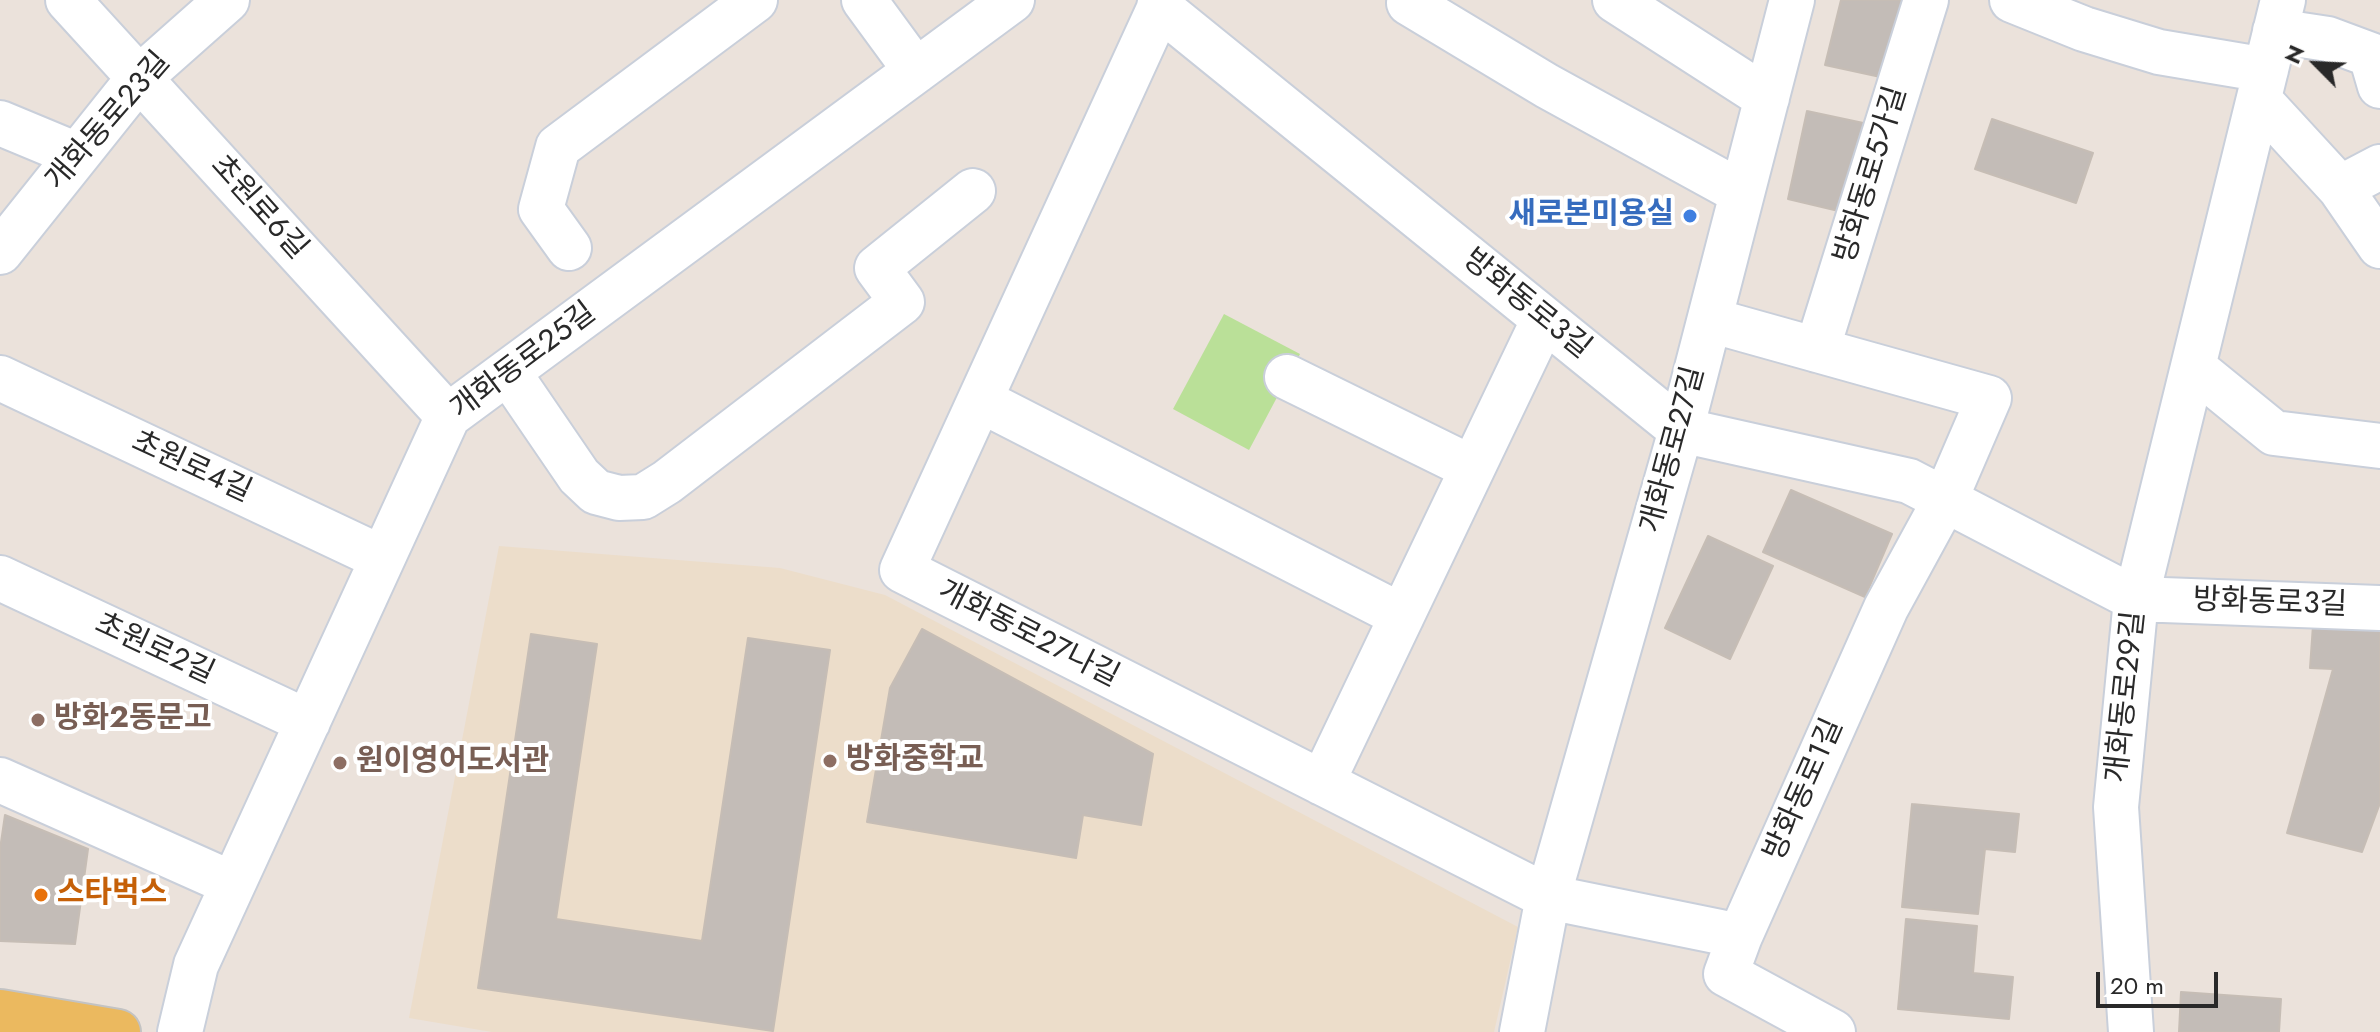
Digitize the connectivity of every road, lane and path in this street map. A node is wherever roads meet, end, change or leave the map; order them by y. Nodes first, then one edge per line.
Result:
1 (68, 0) edge
2 (227, 0) edge
3 (755, 0) edge
4 (864, 0) edge
5 (1012, 0) edge
6 (1615, 0) edge
7 (1792, 0) edge
8 (1926, 0) edge
9 (2016, 1) edge
10 (1409, 3) dead end
11 (1161, 4) edge
12 (2271, 50) edge
13 (916, 71) junction
14 (139, 78) junction
15 (2380, 86) edge
16 (1767, 98) junction
17 (0, 123) edge
18 (77, 155) junction
19 (2380, 167) edge
20 (2340, 188) junction
21 (973, 191) dead end
22 (1742, 193) junction
23 (2380, 246) edge
24 (569, 248) dead end
25 (0, 252) edge
26 (1544, 319) junction
27 (1710, 320) junction
28 (1817, 350) junction
29 (2193, 367) junction
30 (508, 372) junction
31 (1287, 377) dead end
32 (0, 378) edge
33 (980, 400) junction
34 (448, 416) junction
35 (1681, 430) junction
36 (2380, 446) edge
37 (1472, 468) junction
38 (1945, 500) junction
39 (382, 558) junction
40 (0, 578) edge
41 (2136, 599) junction
42 (2380, 608) edge
43 (1402, 616) junction
44 (308, 722) junction
45 (0, 780) edge
46 (1322, 783) junction
47 (233, 884) junction
48 (1548, 897) junction
49 (1740, 936) junction
50 (0, 1012) edge
51 (118, 1032) edge
52 (180, 1032) edge
53 (1522, 1032) edge
54 (1833, 1032) edge
55 (2131, 1032) edge

1 - 14 street, 초원로6길
2 - 14 street, 개화동로23길
3 - 24 street
4 - 13 street
5 - 13 street, 개화동로25길
6 - 16 street
7 - 16 street, 개화동로27길
8 - 28 street, 방화동로5가길
9 - 12 street
10 - 22 street
11 - 26 street, 방화동로3길
11 - 33 street, 개화동로27나길
12 - 15 street
12 - 20 street
12 - 29 street, 개화동로29길
13 - 30 street, 개화동로25길
14 - 18 street, 개화동로23길
14 - 34 street, 초원로6길
16 - 22 street, 개화동로27길
17 - 18 street
18 - 25 street, 개화동로23길
19 - 20 street
20 - 23 street
21 - 30 street
22 - 27 street, 개화동로27길
26 - 35 street, 방화동로3길
26 - 37 street
27 - 28 street
27 - 35 street, 개화동로27길
28 - 38 street
29 - 36 street
29 - 41 street, 개화동로29길
30 - 34 street, 개화동로25길
31 - 37 street
32 - 39 street, 초원로4길
33 - 43 street
33 - 46 street, 개화동로27나길
34 - 39 street, 개화동로25길
35 - 38 street, 방화동로3길
35 - 48 street, 개화동로27길
37 - 43 street
38 - 41 street, 방화동로3길
38 - 49 street, 방화동로1길
39 - 44 street, 개화동로25길
40 - 44 street, 초원로2길
41 - 42 street, 방화동로3길
41 - 55 street, 개화동로29길
43 - 46 street
44 - 47 street, 개화동로25길
45 - 47 street
46 - 48 street, 개화동로27나길
47 - 52 street, 개화동로25길
48 - 49 street
48 - 53 street, 개화동로27길
49 - 54 street, 방화동로1길
50 - 51 main road

